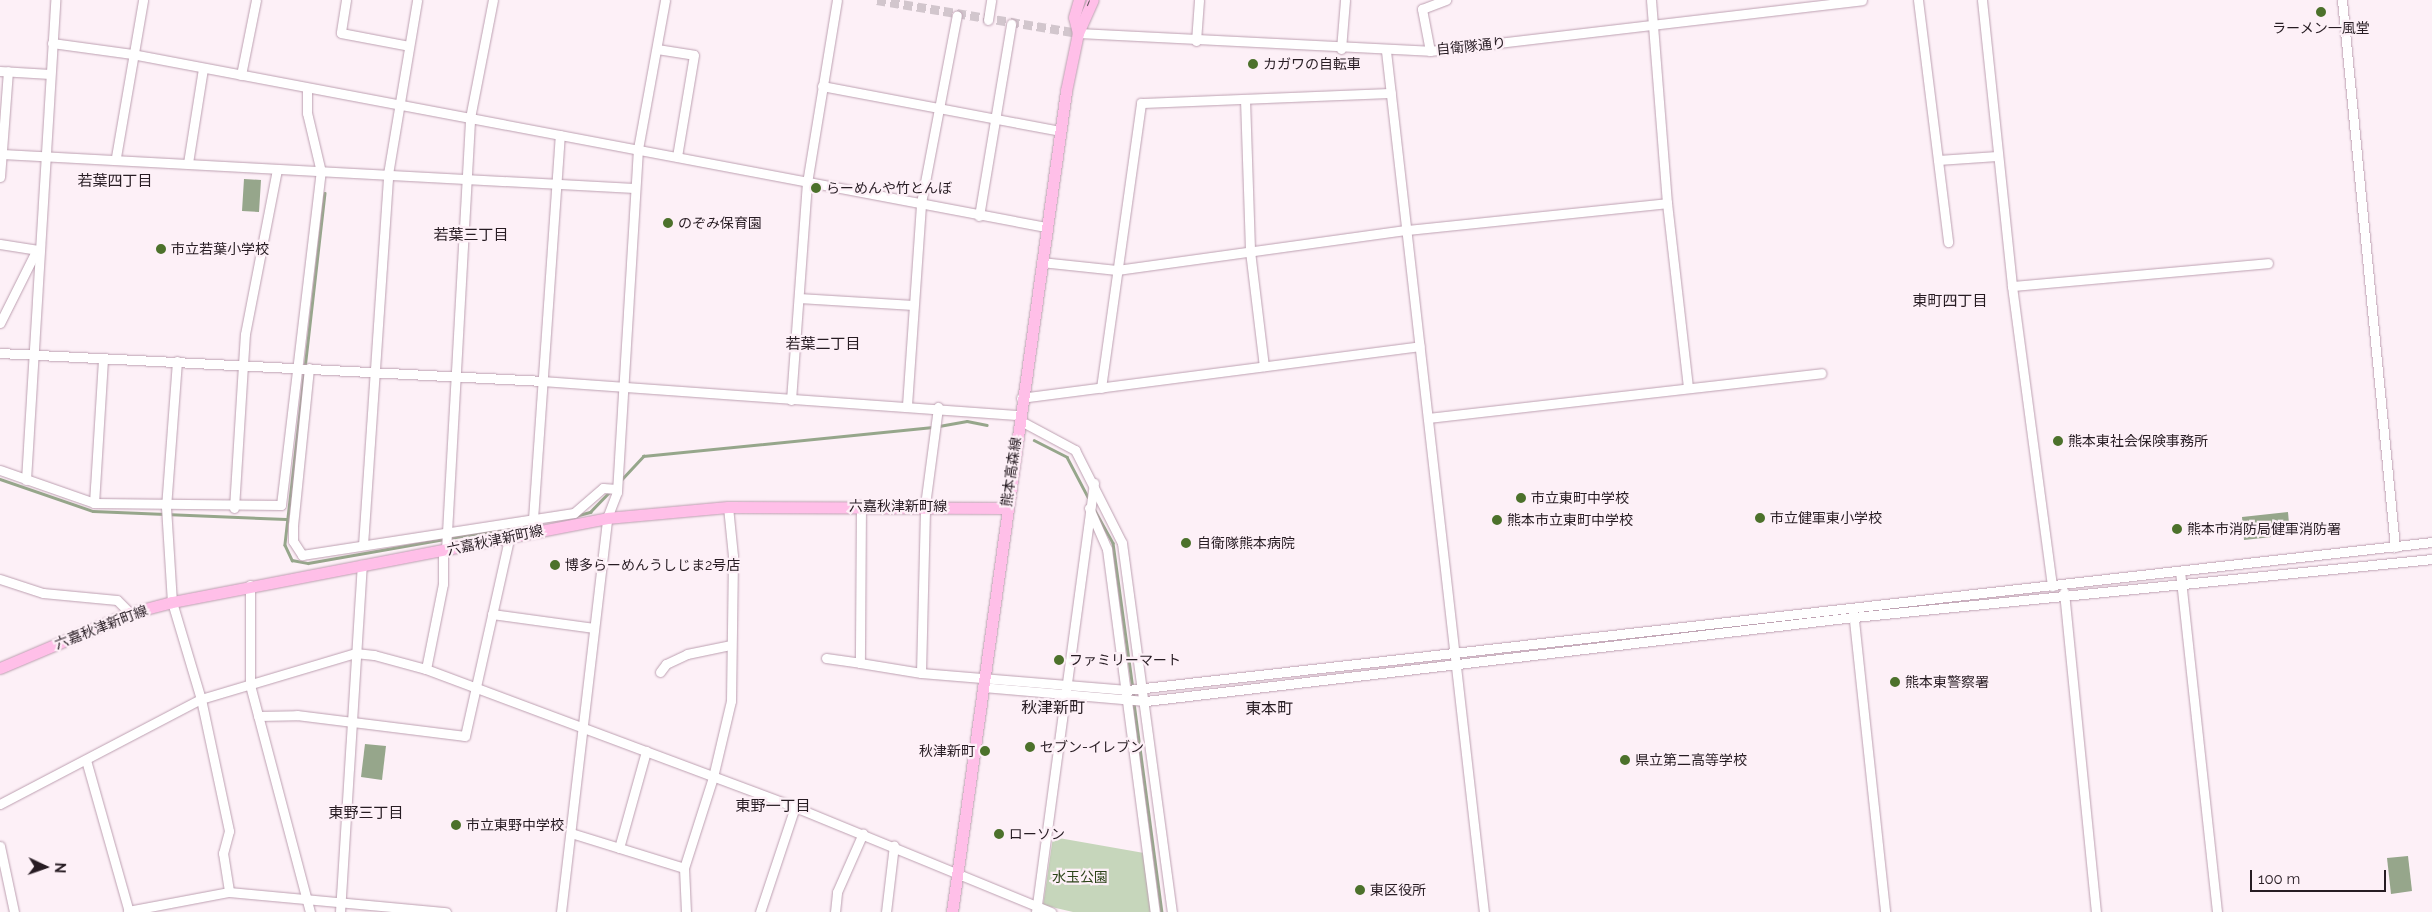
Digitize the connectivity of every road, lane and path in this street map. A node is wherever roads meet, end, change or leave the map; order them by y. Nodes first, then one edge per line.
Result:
1 (55, 0) edge
2 (143, 0) edge
3 (256, 0) edge
4 (346, 0) edge
5 (417, 0) edge
6 (493, 0) edge
7 (665, 0) edge
8 (836, 0) edge
9 (991, 0) edge
10 (1079, 0) edge
11 (1093, 0) edge
12 (1199, 0) edge
13 (1345, 0) edge
14 (1446, 0) edge
15 (1651, 0) edge
16 (1862, 0) edge
17 (1918, 0) edge
18 (1982, 0) edge
19 (2342, 0) edge
20 (1800, 4) edge
21 (957, 15) dead end
22 (988, 20) dead end
23 (1011, 24) dead end
24 (1652, 27) junction
25 (1078, 33) junction
26 (1196, 41) junction
27 (52, 42) junction
28 (409, 46) junction
29 (656, 49) junction
30 (1341, 49) junction
31 (1386, 51) junction
32 (1430, 51) junction
33 (132, 54) junction
34 (203, 68) junction
35 (4, 71) edge
36 (50, 74) junction
37 (241, 75) junction
38 (822, 86) junction
39 (307, 88) junction
40 (1390, 93) junction
41 (1245, 99) junction
42 (400, 106) junction
43 (938, 107) junction
44 (470, 118) junction
45 (994, 118) junction
46 (2, 127) edge
47 (1060, 131) junction
48 (560, 135) junction
49 (638, 149) junction
50 (2, 154) junction
51 (44, 156) junction
52 (1998, 156) junction
53 (677, 157) junction
54 (116, 158) junction
55 (1938, 160) junction
56 (188, 163) junction
57 (277, 169) junction
58 (321, 172) junction
59 (388, 174) junction
60 (0, 177) edge
61 (467, 177) junction
62 (807, 183) junction
63 (554, 184) junction
64 (634, 188) junction
65 (921, 203) junction
66 (1667, 203) junction
67 (979, 216) junction
68 (1046, 227) junction
69 (1407, 230) junction
70 (1948, 242) dead end
71 (0, 244) edge
72 (37, 250) junction
73 (1250, 251) junction
74 (1041, 262) junction
75 (2268, 263) dead end
76 (1117, 270) junction
77 (2012, 286) junction
78 (799, 298) junction
79 (913, 305) junction
80 (0, 323) edge
81 (1420, 346) junction
82 (0, 353) edge
83 (32, 355) junction
84 (103, 359) junction
85 (177, 361) junction
86 (243, 365) junction
87 (1264, 366) junction
88 (299, 368) junction
89 (309, 368) junction
90 (376, 371) junction
91 (1821, 373) dead end
92 (454, 376) junction
93 (542, 381) junction
94 (622, 387) junction
95 (1101, 388) junction
96 (1688, 388) junction
97 (1021, 398) junction
98 (791, 400) junction
99 (907, 405) junction
100 (938, 407) junction
101 (1019, 418) junction
102 (1428, 418) junction
103 (0, 470) edge
104 (26, 480) junction
105 (1093, 487) junction
106 (617, 489) junction
107 (94, 503) junction
108 (925, 505) junction
109 (862, 506) junction
110 (166, 507) junction
111 (728, 507) junction
112 (234, 508) junction
113 (1006, 508) junction
114 (1089, 508) junction
115 (607, 518) junction
116 (533, 519) junction
117 (446, 532) junction
118 (509, 539) junction
119 (2432, 542) edge
120 (363, 545) junction
121 (2395, 547) junction
122 (445, 548) junction
123 (2432, 559) edge
124 (362, 565) junction
125 (2180, 571) junction
126 (0, 579) edge
127 (250, 585) junction
128 (2062, 585) junction
129 (2181, 585) junction
130 (2052, 586) junction
131 (2066, 598) junction
132 (172, 602) junction
133 (130, 613) junction
134 (1854, 613) junction
135 (492, 614) junction
136 (594, 628) junction
137 (731, 645) junction
138 (355, 653) junction
139 (1456, 653) junction
140 (826, 658) dead end
141 (860, 663) junction
142 (1458, 664) junction
143 (0, 668) edge
144 (426, 668) junction
145 (660, 672) dead end
146 (921, 674) junction
147 (983, 682) junction
148 (250, 685) junction
149 (475, 687) junction
150 (1067, 687) junction
151 (1136, 694) junction
152 (1063, 697) junction
153 (201, 699) junction
154 (258, 716) junction
155 (350, 723) junction
156 (582, 727) junction
157 (646, 751) junction
158 (86, 760) junction
159 (713, 777) junction
160 (0, 804) edge
161 (795, 807) junction
162 (863, 833) junction
163 (571, 834) junction
164 (894, 845) junction
165 (0, 846) edge
166 (619, 848) junction
167 (684, 868) junction
168 (958, 871) junction
169 (229, 892) junction
170 (307, 902) junction
171 (341, 908) edge
172 (387, 910) edge
173 (1036, 910) edge
174 (14, 912) edge
175 (129, 912) edge
176 (310, 912) edge
177 (446, 912) edge
178 (561, 912) edge
179 (686, 912) edge
180 (760, 912) edge
181 (835, 912) edge
182 (886, 912) edge
183 (952, 912) edge
184 (1051, 912) edge
185 (1155, 912) edge
186 (1172, 912) edge
187 (1484, 912) edge
188 (1885, 912) edge
189 (2096, 912) edge
190 (2217, 912) edge

1 - 27 street
2 - 33 street
3 - 37 street
4 - 28 street
5 - 28 street
6 - 44 street
7 - 29 street
8 - 38 street
9 - 22 street
10 - 25 main road, 熊本高森線
11 - 25 main road, 熊本高森線
12 - 26 street
13 - 30 street
14 - 32 street
15 - 24 street
16 - 20 street, 自衛隊通り
17 - 55 street
18 - 52 street
19 - 121 street
20 - 24 street, 自衛隊通り
21 - 43 street
23 - 45 street
24 - 32 street, 自衛隊通り
24 - 66 street
25 - 26 street, 自衛隊通り
25 - 47 main road, 熊本高森線
26 - 30 street, 自衛隊通り
27 - 33 street
27 - 36 street
28 - 42 street
29 - 49 street
29 - 53 street
30 - 31 street, 自衛隊通り
31 - 32 street, 自衛隊通り
31 - 40 street
33 - 34 street
33 - 54 street
34 - 37 street
34 - 56 street
35 - 36 street
35 - 46 street
36 - 51 street
37 - 39 street
38 - 43 street
38 - 62 street
39 - 42 street
39 - 58 street
40 - 41 street
40 - 69 street
41 - 73 street
41 - 76 street
42 - 44 street
42 - 59 street
43 - 45 street
43 - 65 street
44 - 48 street
44 - 61 street
45 - 47 street
45 - 67 street
46 - 50 street
47 - 68 main road, 熊本高森線
48 - 49 street
48 - 63 street
49 - 53 street
49 - 64 street
50 - 51 street
50 - 60 street
51 - 54 street
51 - 72 street
52 - 55 street
52 - 77 street
53 - 62 street
54 - 56 street
55 - 70 street
56 - 57 street
57 - 58 street
57 - 86 street
58 - 59 street
58 - 88 street
59 - 61 street
59 - 90 street
61 - 63 street
61 - 92 street
62 - 65 street
62 - 78 street
63 - 64 street
63 - 93 street
64 - 94 street
65 - 67 street
65 - 79 street
66 - 69 street
66 - 96 street
67 - 68 street
68 - 74 main road, 熊本高森線
69 - 73 street
69 - 81 street
71 - 72 street
72 - 80 street
72 - 83 street
73 - 76 street
73 - 87 street
74 - 76 street
74 - 97 main road, 熊本高森線
75 - 77 street
76 - 95 street
77 - 130 street
78 - 79 street
78 - 98 street
79 - 99 street
81 - 87 street
81 - 102 street
82 - 83 street
83 - 84 street
83 - 104 street
84 - 85 street
84 - 107 street
85 - 86 street
85 - 110 street
86 - 88 street
86 - 112 street
87 - 95 street
88 - 89 street
88 - 112 street
89 - 90 street
89 - 120 street
90 - 92 street
90 - 120 street
91 - 96 street
92 - 93 street
92 - 117 street
93 - 94 street
93 - 116 street
94 - 98 street
94 - 106 street
95 - 97 street
96 - 102 street
97 - 101 main road, 熊本高森線
98 - 99 street
99 - 100 street
100 - 101 street
100 - 108 street
101 - 105 street
101 - 113 main road, 熊本高森線
102 - 139 street
103 - 104 street
104 - 107 street
105 - 114 street
105 - 151 street
106 - 115 street
106 - 116 street
107 - 110 street
108 - 109 main road, 六嘉秋津新町線
108 - 113 main road, 六嘉秋津新町線
108 - 146 street
109 - 111 main road, 六嘉秋津新町線
109 - 141 street
110 - 112 street
110 - 132 street
111 - 115 main road, 六嘉秋津新町線
111 - 137 street
113 - 147 main road, 熊本高森線
114 - 150 street
114 - 151 street
115 - 118 main road, 六嘉秋津新町線
115 - 136 street
116 - 117 street
117 - 120 street
117 - 122 street
118 - 122 main road, 六嘉秋津新町線
118 - 135 street
119 - 121 street
121 - 125 street
122 - 124 main road, 六嘉秋津新町線
122 - 144 street
123 - 129 street
124 - 127 main road, 六嘉秋津新町線
124 - 138 street
125 - 128 street
125 - 129 street
126 - 133 street
127 - 132 main road, 六嘉秋津新町線
127 - 148 street
128 - 130 street
128 - 131 street
129 - 131 street
129 - 190 street
130 - 134 street
131 - 134 street
131 - 189 street
132 - 133 main road, 六嘉秋津新町線
132 - 153 street
133 - 143 main road, 六嘉秋津新町線
134 - 139 street
134 - 142 street
134 - 188 street
135 - 136 street
135 - 149 street
136 - 156 street
137 - 145 street
137 - 159 street
138 - 144 street
138 - 148 street
138 - 155 street
139 - 142 street
139 - 151 street
140 - 141 street
141 - 146 street
142 - 151 street
142 - 187 street
144 - 149 street
146 - 147 street
147 - 150 street
147 - 152 street
147 - 168 main road, 熊本高森線
148 - 153 street
148 - 154 street
149 - 155 street
149 - 156 street
150 - 151 street
150 - 152 street
151 - 152 street
151 - 185 street
151 - 186 street
152 - 173 street
153 - 158 street
153 - 169 street
154 - 155 street
154 - 170 street
155 - 171 street
156 - 157 street
156 - 163 street
157 - 159 street
157 - 166 street
158 - 160 street
158 - 175 street
159 - 161 street
159 - 167 street
161 - 162 street
161 - 180 street
162 - 164 street
162 - 181 street
163 - 166 street
163 - 178 street
164 - 168 street
164 - 182 street
165 - 174 street
166 - 167 street
167 - 179 street
168 - 173 street
168 - 183 main road, 熊本高森線
169 - 170 street
169 - 175 street
170 - 171 street
170 - 176 street
171 - 172 street
172 - 177 street
173 - 184 street

